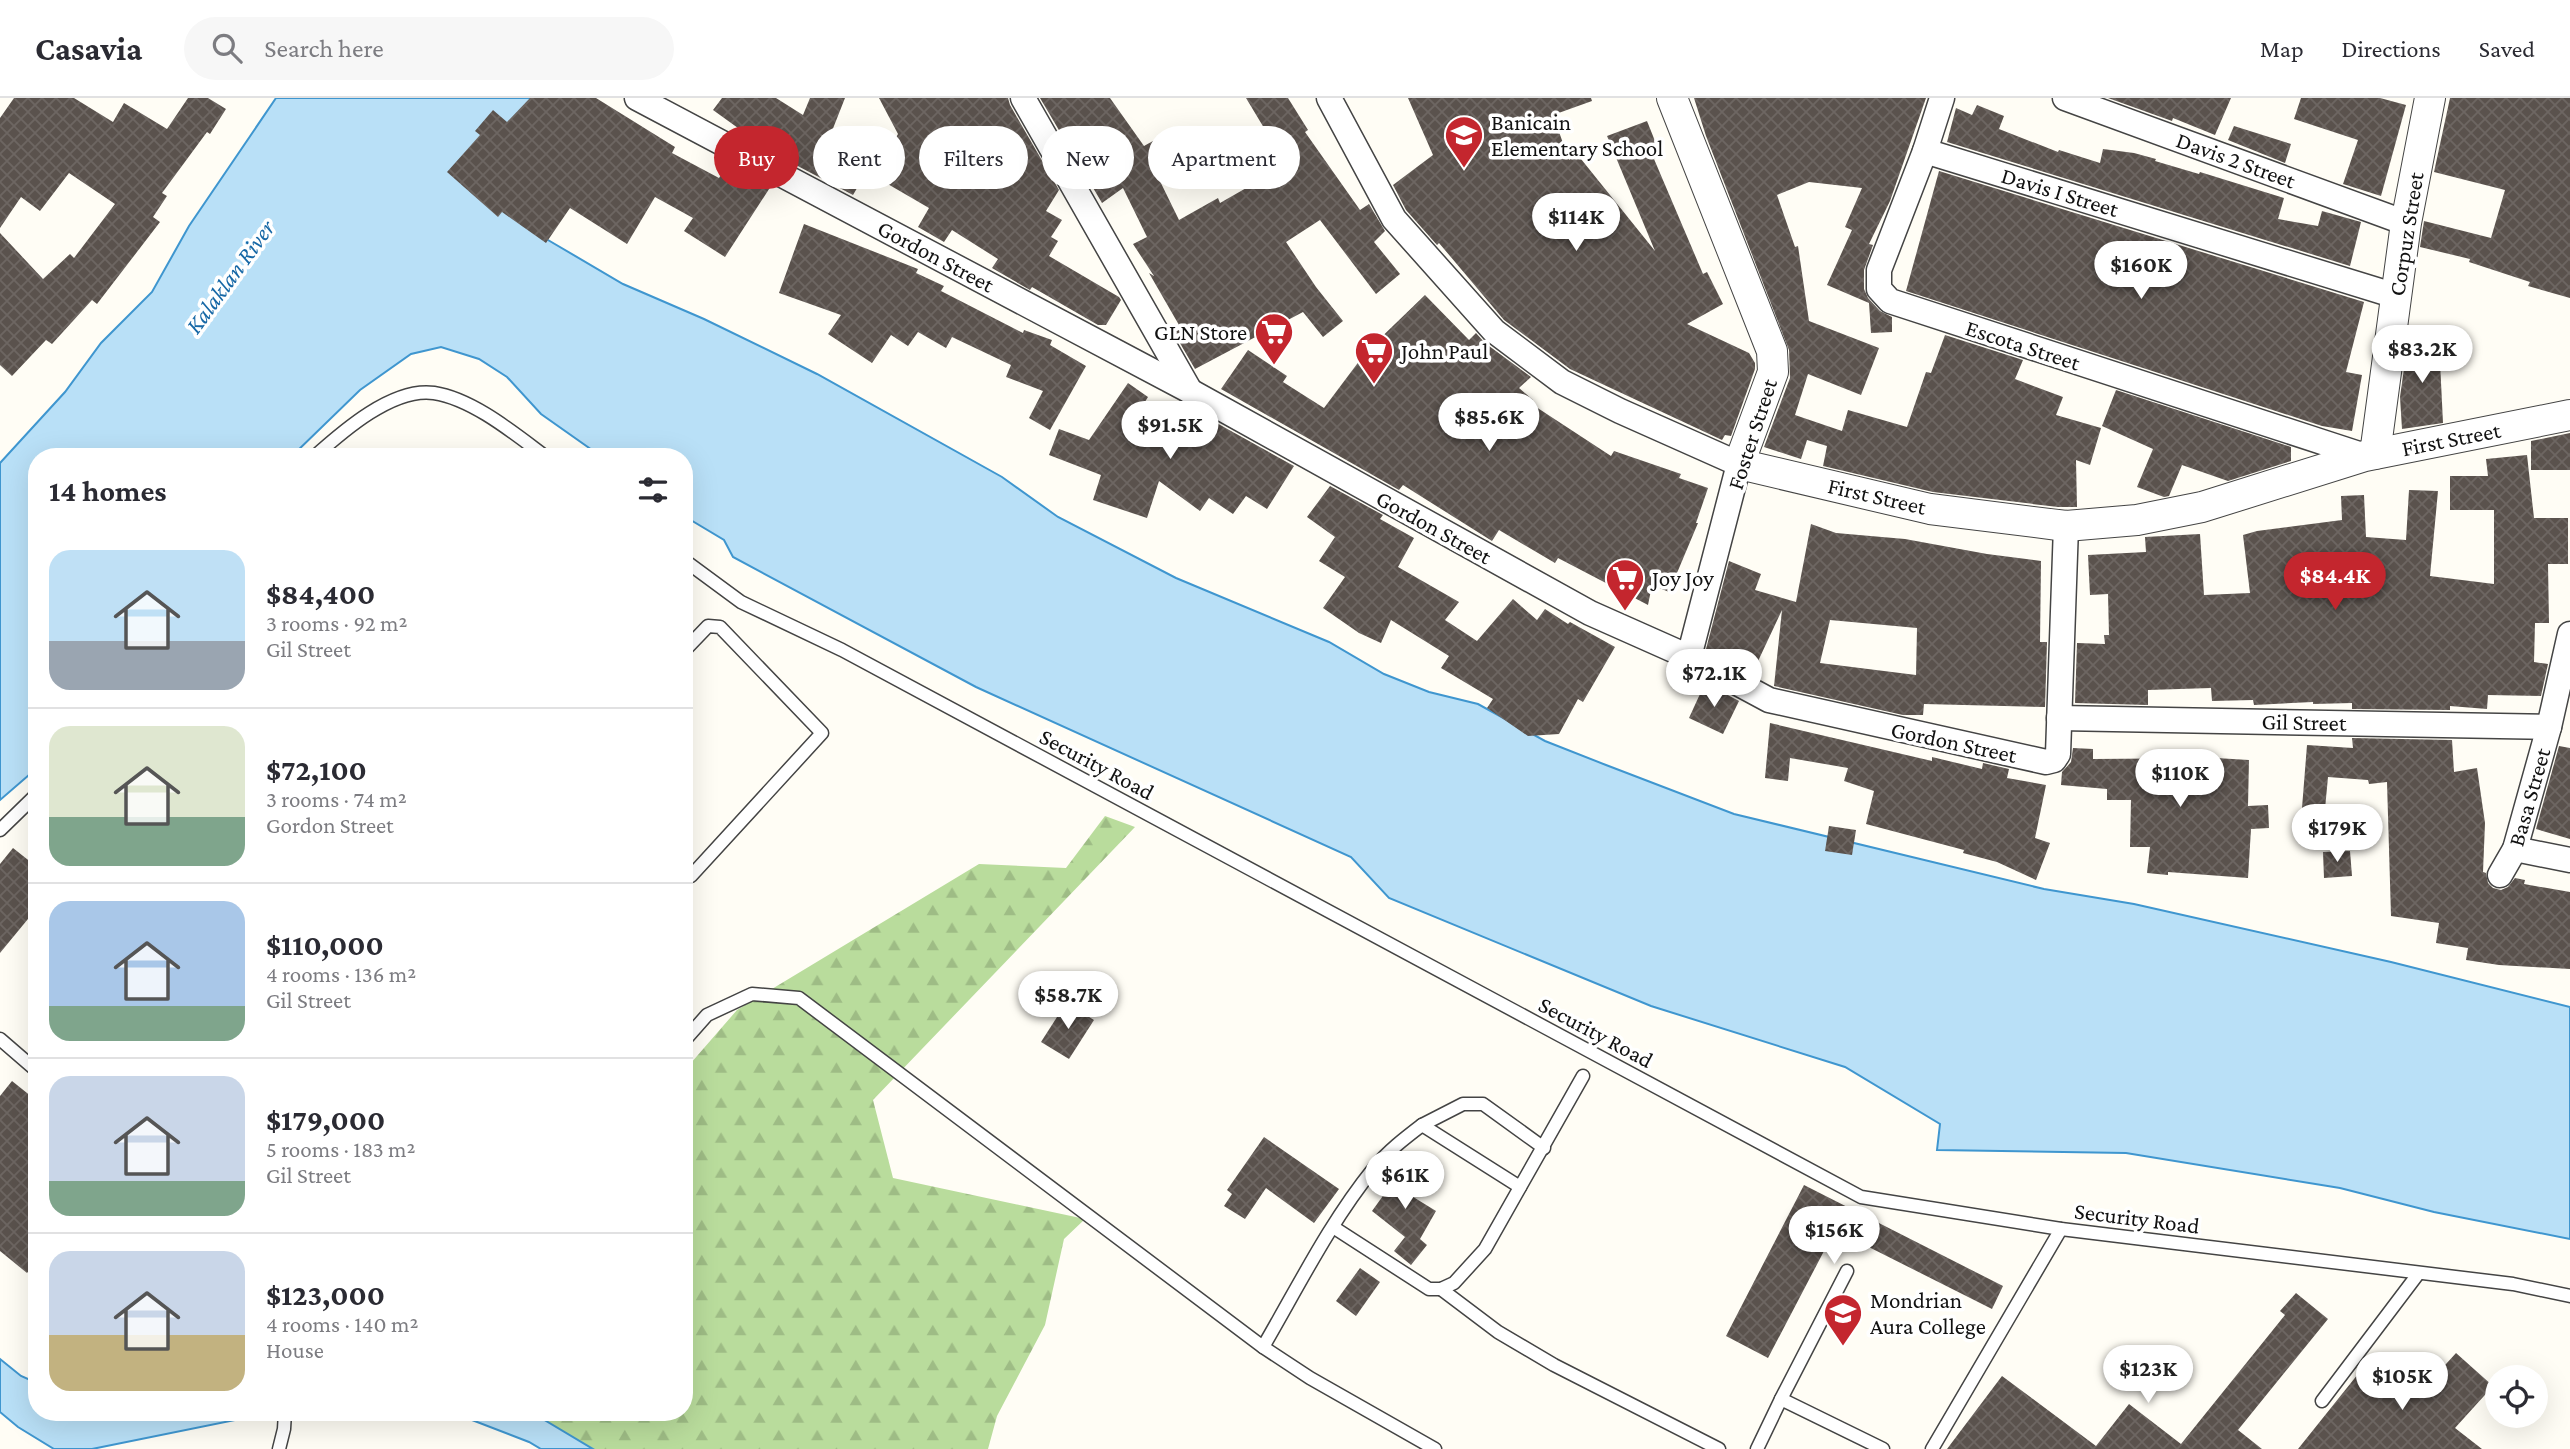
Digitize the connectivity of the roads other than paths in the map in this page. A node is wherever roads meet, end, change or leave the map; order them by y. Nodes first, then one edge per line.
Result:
1 (637, 98) edge
2 (1023, 98) edge
3 (1329, 98) edge
4 (1672, 98) edge
5 (1942, 98) edge
6 (2065, 98) edge
7 (2430, 98) edge
8 (1925, 151) junction
9 (2406, 223) junction
10 (2396, 296) junction
11 (1190, 391) junction
12 (2570, 415) edge
13 (324, 448) edge
14 (534, 448) edge
15 (2370, 455) junction
16 (1740, 464) junction
17 (2067, 526) junction
18 (693, 567) edge
19 (693, 642) edge
20 (2569, 647) edge
21 (1689, 657) junction
22 (2059, 718) junction
23 (2549, 727) junction
24 (28, 803) edge
25 (0, 830) edge
26 (2515, 849) junction
27 (2570, 860) edge
28 (693, 869) edge
29 (2500, 875) dead end
30 (693, 1031) edge
31 (0, 1040) edge
32 (28, 1063) edge
33 (1583, 1076) dead end
34 (1422, 1125) junction
35 (1544, 1148) junction
36 (1520, 1187) junction
37 (1333, 1227) junction
38 (2061, 1229) junction
39 (1847, 1271) dead end
40 (2417, 1274) junction
41 (1441, 1289) junction
42 (2570, 1296) edge
43 (1263, 1347) junction
44 (1781, 1399) junction
45 (2322, 1401) dead end
46 (284, 1421) edge
47 (279, 1449) edge
48 (1435, 1449) edge
49 (1719, 1449) edge
50 (1756, 1449) edge
51 (1883, 1449) edge
52 (1932, 1449) edge

1 - 11 street, Gordon Street
2 - 11 street
3 - 16 street, First Street
4 - 16 street, Foster Street
5 - 8 street, Escota Street
6 - 9 street, Davis 2 Street
7 - 9 street, Corpuz Street
8 - 10 street, Davis I Street
8 - 15 street, Escota Street
9 - 10 street, Corpuz Street
10 - 15 street, Corpuz Street
11 - 21 street, Gordon Street
12 - 15 street, First Street
13 - 14 lane
15 - 17 street, First Street
16 - 17 street, First Street
16 - 21 street, Foster Street
17 - 22 street, Gordon Street
18 - 38 lane, Security Road
19 - 28 lane
20 - 23 street, Basa Street
21 - 22 street, Gordon Street
22 - 23 street, Gil Street
23 - 26 street, Basa Street
24 - 25 lane
26 - 27 street
26 - 29 street, Basa Street
30 - 43 lane
31 - 32 lane
33 - 35 lane
34 - 35 lane
34 - 36 lane
34 - 37 lane
35 - 36 lane
36 - 41 lane
37 - 41 lane
37 - 43 lane
38 - 40 lane, Security Road
38 - 52 lane
39 - 44 lane
40 - 42 lane, Security Road
40 - 45 lane
41 - 49 lane
43 - 48 lane
44 - 50 lane
44 - 51 lane
46 - 47 lane

